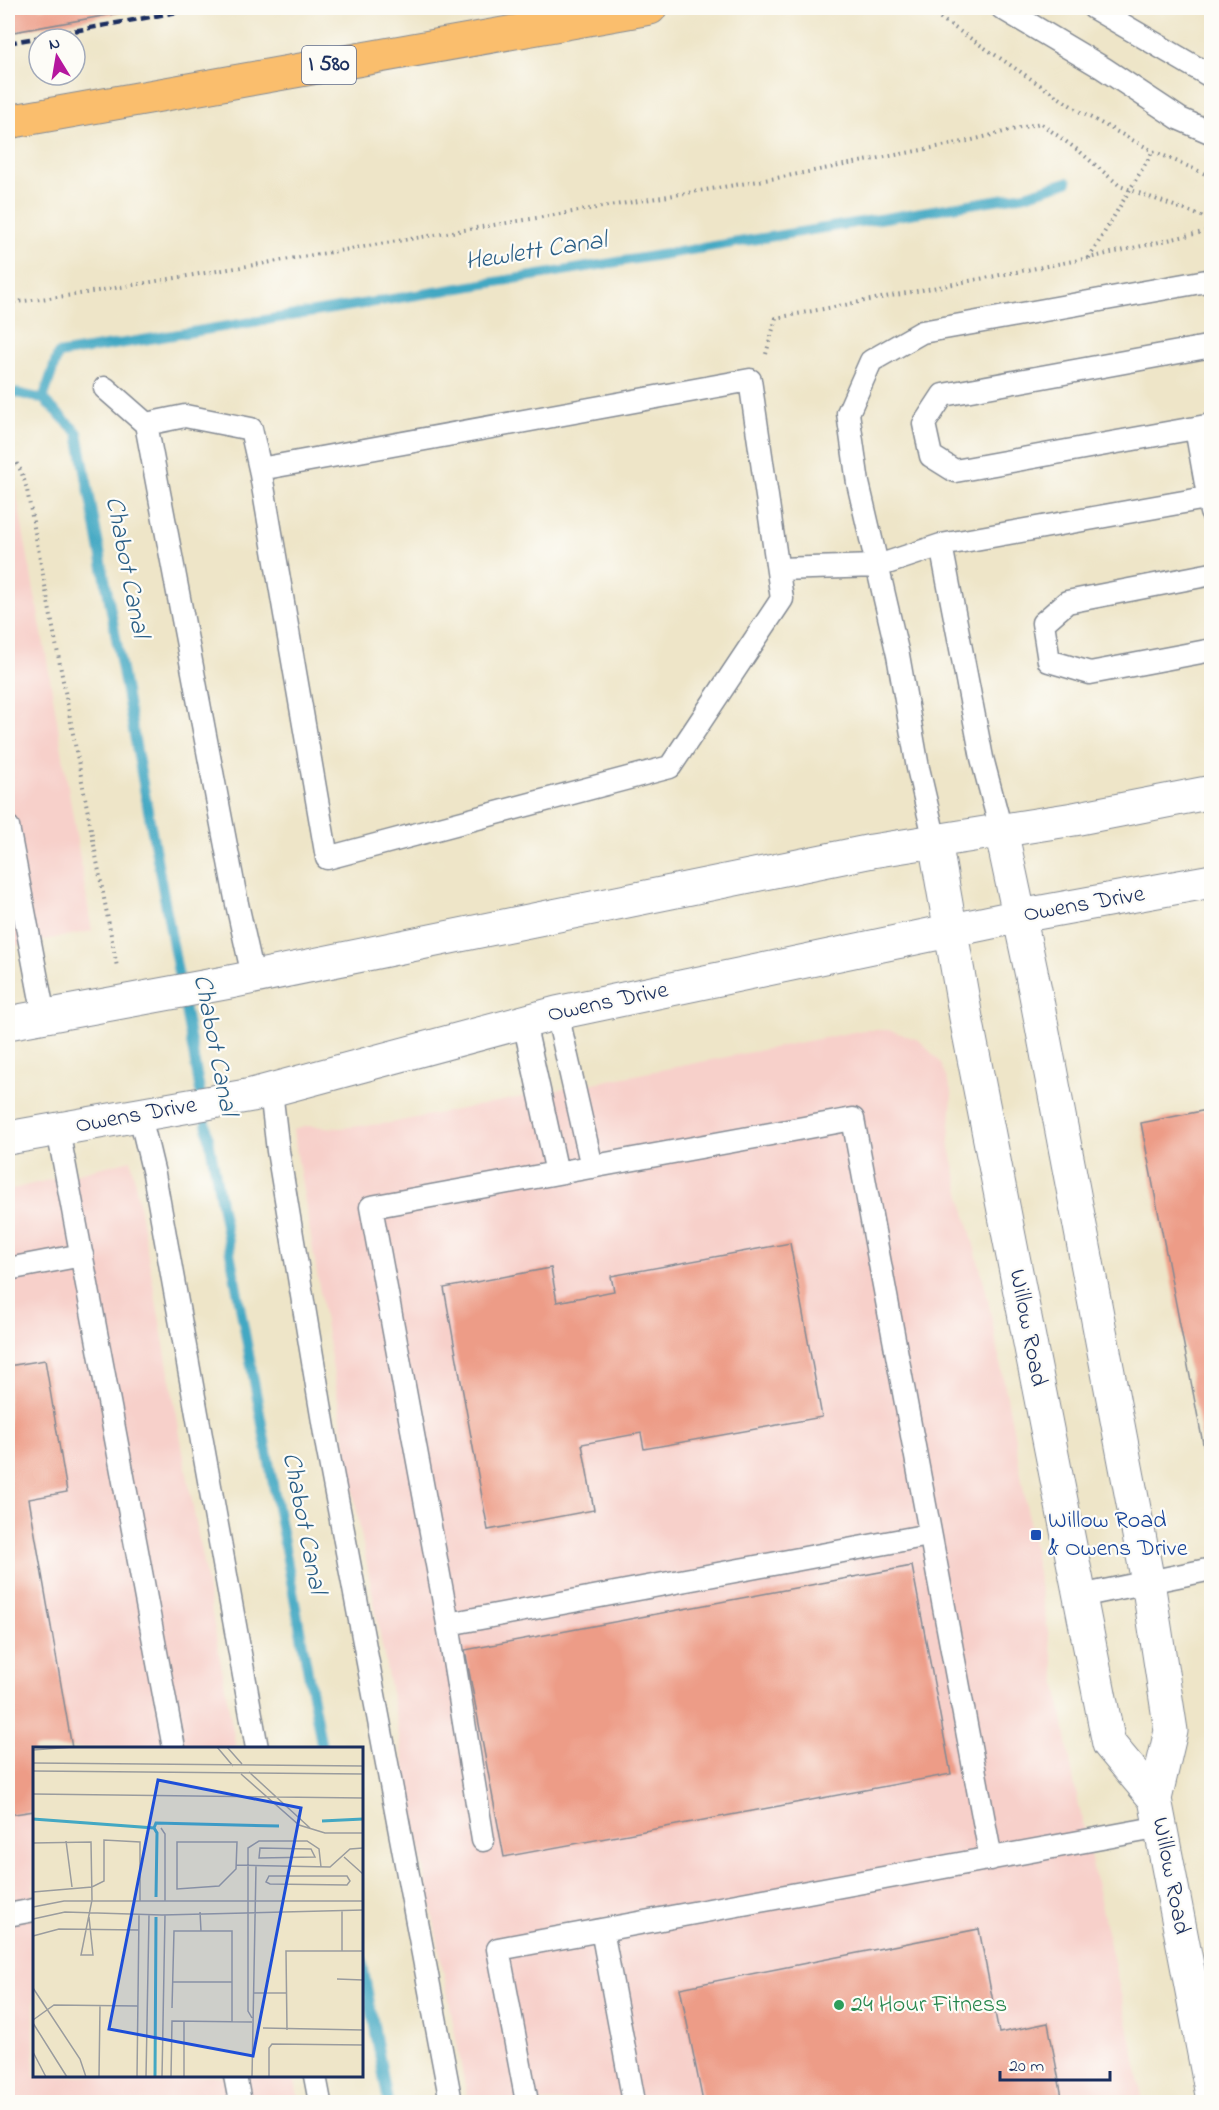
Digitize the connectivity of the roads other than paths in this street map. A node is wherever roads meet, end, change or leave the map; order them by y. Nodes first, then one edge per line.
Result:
1 (650, 8) edge
2 (1002, 8) edge
3 (1094, 8) edge
4 (1212, 77) edge
5 (8, 122) edge
6 (1212, 133) edge
7 (1212, 280) edge
8 (1212, 346) edge
9 (105, 388) dead end
10 (146, 424) junction
11 (1204, 427) edge
12 (260, 470) junction
13 (1211, 502) edge
14 (941, 545) junction
15 (878, 566) junction
16 (778, 569) junction
17 (1212, 574) edge
18 (1212, 650) edge
19 (1212, 792) edge
20 (8, 827) edge
21 (1000, 830) junction
22 (935, 841) junction
23 (1212, 881) edge
24 (1020, 916) junction
25 (951, 930) junction
26 (242, 979) junction
27 (557, 1014) junction
28 (44, 1016) junction
29 (524, 1022) junction
30 (8, 1023) edge
31 (262, 1093) junction
32 (146, 1115) junction
33 (58, 1130) junction
34 (8, 1138) edge
35 (592, 1167) junction
36 (557, 1173) junction
37 (82, 1255) junction
38 (8, 1269) edge
39 (929, 1535) junction
40 (1212, 1569) edge
41 (1148, 1582) junction
42 (1080, 1596) junction
43 (447, 1624) junction
44 (174, 1747) edge
45 (256, 1747) edge
46 (1158, 1813) junction
47 (483, 1840) dead end
48 (991, 1859) junction
49 (33, 1910) edge
50 (8, 1915) edge
51 (602, 1930) junction
52 (235, 2077) edge
53 (315, 2077) edge
54 (1212, 2095) edge
55 (240, 2103) edge
56 (320, 2103) edge
57 (451, 2103) edge
58 (526, 2103) edge
59 (634, 2103) edge

1 - 5 highway, I 580
2 - 6 lane
3 - 4 lane
7 - 15 lane
8 - 11 lane
9 - 10 lane
10 - 12 lane
10 - 26 lane
11 - 13 lane
12 - 16 lane
12 - 16 lane
13 - 14 lane
14 - 15 lane
14 - 21 lane
15 - 16 lane
15 - 22 lane
17 - 18 lane
19 - 21 street
20 - 28 lane
21 - 22 street
21 - 24 street, Willow Road
22 - 25 street, Willow Road
22 - 26 street
23 - 24 street, Owens Drive
24 - 25 street, Owens Drive
24 - 41 street, Willow Road
25 - 27 street, Owens Drive
25 - 42 street, Willow Road
26 - 28 street
27 - 29 street, Owens Drive
27 - 35 lane
28 - 30 street
29 - 31 street, Owens Drive
29 - 36 lane
31 - 32 street, Owens Drive
31 - 57 lane
32 - 33 street, Owens Drive
32 - 45 lane
33 - 34 street, Owens Drive
33 - 37 lane
35 - 36 lane
35 - 39 lane
36 - 43 lane
37 - 38 lane
37 - 44 lane
39 - 43 lane
39 - 48 lane
40 - 41 lane
41 - 42 lane
41 - 46 street, Willow Road
42 - 46 street, Willow Road
43 - 47 lane
46 - 48 lane
46 - 54 street, Willow Road
48 - 51 lane
49 - 50 lane
51 - 58 lane
51 - 59 lane
52 - 55 lane
53 - 56 lane

